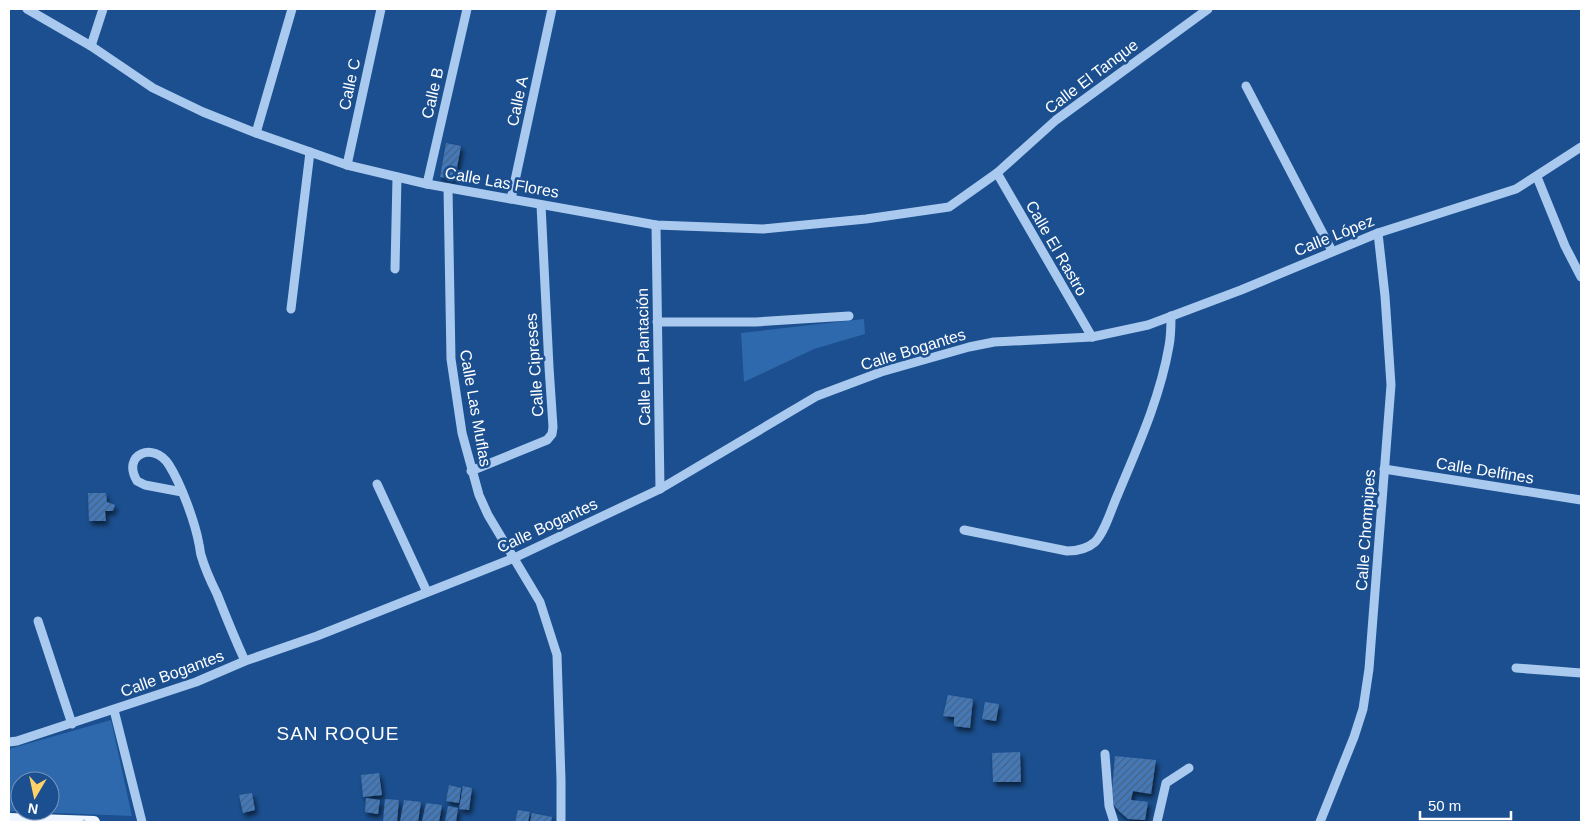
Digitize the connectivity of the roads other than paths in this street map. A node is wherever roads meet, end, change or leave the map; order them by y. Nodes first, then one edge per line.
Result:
1 (27, 9) edge
2 (103, 9) edge
3 (292, 9) edge
4 (381, 9) edge
5 (467, 9) edge
6 (552, 9) edge
7 (1208, 9) edge
8 (91, 46) junction
9 (1246, 86) dead end
10 (256, 134) junction
11 (1581, 147) edge
12 (310, 152) junction
13 (348, 165) junction
14 (997, 173) junction
15 (397, 177) junction
16 (1537, 177) junction
17 (427, 184) junction
18 (448, 188) junction
19 (511, 199) junction
20 (540, 205) junction
21 (656, 224) junction
22 (1378, 233) junction
23 (1332, 251) junction
24 (395, 269) dead end
25 (1581, 277) edge
26 (292, 310) dead end
27 (849, 316) dead end
28 (1171, 316) junction
29 (657, 322) junction
30 (1092, 337) junction
31 (1384, 470) junction
32 (471, 471) junction
33 (377, 484) dead end
34 (660, 489) junction
35 (182, 492) junction
36 (1581, 500) edge
37 (964, 530) dead end
38 (514, 558) junction
39 (427, 592) junction
40 (38, 621) dead end
41 (245, 661) junction
42 (1516, 668) dead end
43 (1581, 673) edge
44 (114, 710) junction
45 (72, 724) junction
46 (9, 742) edge
47 (1105, 754) dead end
48 (1189, 768) dead end
49 (89, 819) edge
50 (60, 821) edge
51 (142, 822) edge
52 (561, 822) edge
53 (1114, 822) edge
54 (1157, 822) edge
55 (1320, 822) edge

1 - 8 street, Calle Las Flores
2 - 8 street
3 - 10 street
4 - 13 street, Calle C
5 - 17 street, Calle B
6 - 19 street, Calle A
7 - 14 street, Calle El Tanque
8 - 10 street, Calle Las Flores
9 - 23 street
10 - 12 street, Calle Las Flores
11 - 16 street, Calle López
12 - 13 street, Calle Las Flores
12 - 26 street
13 - 15 street, Calle Las Flores
14 - 21 street, Calle Las Flores
14 - 30 street, Calle El Rastro
15 - 17 street, Calle Las Flores
15 - 24 street
16 - 22 street, Calle López
16 - 25 street
17 - 18 street, Calle Las Flores
18 - 19 street, Calle Las Flores
18 - 32 street, Calle Las Muflas
19 - 20 street, Calle Las Flores
20 - 21 street, Calle Las Flores
20 - 32 street, Calle Cipreses
21 - 29 street, Calle La Plantación
22 - 23 street, Calle López
22 - 31 street, Calle Chompipes
23 - 28 street, Calle López
27 - 29 street
28 - 30 street, Calle López
28 - 37 street
29 - 34 street, Calle La Plantación
30 - 34 street, Calle Bogantes
31 - 36 street, Calle Delfines
31 - 55 street, Calle Chompipes
32 - 38 street, Calle Las Muflas
33 - 39 street
34 - 38 street, Calle Bogantes
35 - 35 street
35 - 41 street
38 - 39 street, Calle Bogantes
38 - 52 street, Calle Las Muflas
39 - 41 street, Calle Bogantes
40 - 45 street
41 - 44 street, Calle Bogantes
42 - 43 street
44 - 45 street, Calle Bogantes
44 - 51 street
45 - 46 street, Calle Bogantes
47 - 53 street
48 - 54 street
49 - 50 main road

